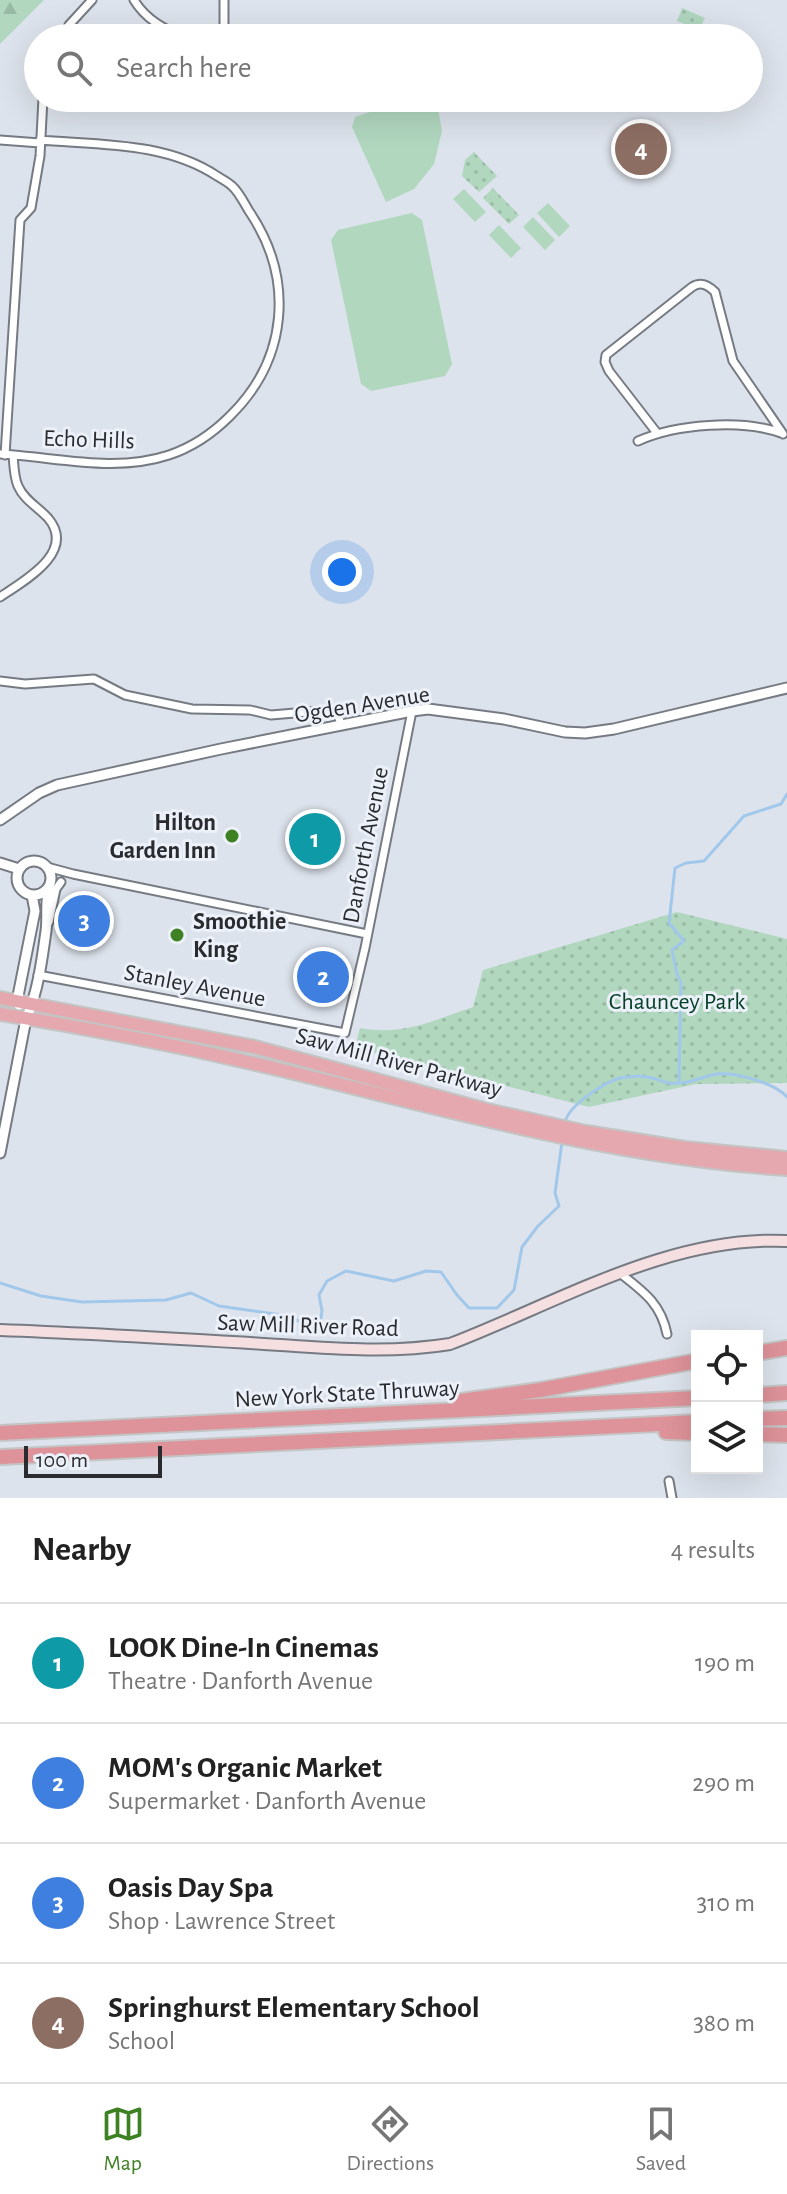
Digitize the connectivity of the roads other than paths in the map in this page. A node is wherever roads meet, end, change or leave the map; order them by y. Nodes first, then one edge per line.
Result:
1 (92, 0) edge
2 (134, 0) edge
3 (224, 0) edge
4 (70, 24) edge
5 (157, 24) edge
6 (224, 24) edge
7 (42, 112) edge
8 (0, 140) edge
9 (40, 141) junction
10 (657, 433) junction
11 (785, 434) edge
12 (638, 441) dead end
13 (6, 455) edge
14 (0, 597) edge
15 (0, 681) edge
16 (787, 688) edge
17 (412, 711) junction
18 (341, 725) junction
19 (0, 820) edge
20 (0, 863) edge
21 (47, 867) junction
22 (19, 869) junction
23 (82, 875) junction
24 (53, 885) junction
25 (32, 895) junction
26 (367, 934) junction
27 (38, 975) junction
28 (0, 998) edge
29 (17, 1001) junction
30 (33, 1004) junction
31 (0, 1014) edge
32 (26, 1019) junction
33 (345, 1033) joint
34 (551, 1131) junction
35 (586, 1138) junction
36 (0, 1153) edge
37 (787, 1158) edge
38 (787, 1169) edge
39 (787, 1241) edge
40 (621, 1274) junction
41 (0, 1330) edge
42 (667, 1334) dead end
43 (787, 1348) edge
44 (763, 1352) edge
45 (691, 1362) edge
46 (787, 1393) edge
47 (763, 1395) edge
48 (691, 1398) edge
49 (372, 1414) junction
50 (787, 1418) edge
51 (763, 1419) edge
52 (691, 1422) edge
53 (590, 1428) junction
54 (0, 1433) edge
55 (691, 1433) edge
56 (763, 1434) edge
57 (787, 1435) edge
58 (0, 1457) edge
59 (669, 1481) dead end
60 (672, 1498) edge

1 - 4 street
2 - 5 street
3 - 6 street
7 - 9 street
8 - 9 street, Echo Hills
9 - 13 street
9 - 13 street, Echo Hills
10 - 11 street
10 - 11 street
10 - 12 street
13 - 14 street
15 - 18 street
16 - 17 street, Ogden Avenue
17 - 18 street, Ogden Avenue
17 - 26 street, Danforth Avenue
18 - 19 street, Ogden Avenue
20 - 22 street
21 - 22 street
21 - 23 street
21 - 24 street
22 - 25 street
23 - 24 street
23 - 26 street
24 - 25 street
24 - 27 street
25 - 29 street
26 - 33 street, Danforth Avenue
27 - 30 street
27 - 33 street, Stanley Avenue
28 - 29 highway, Saw Mill River Parkway
29 - 30 highway, Saw Mill River Parkway
29 - 32 street
30 - 32 street
30 - 34 highway, Saw Mill River Parkway
31 - 32 highway, Saw Mill River Parkway
32 - 34 highway, Saw Mill River Parkway
32 - 36 street
34 - 35 highway, Saw Mill River Parkway
35 - 37 highway, Saw Mill River Parkway
35 - 38 highway, Saw Mill River Parkway
39 - 40 main road, Saw Mill River Road
40 - 41 main road, Saw Mill River Road
40 - 42 street
43 - 44 highway
45 - 49 highway
46 - 47 highway
48 - 49 highway, New York State Thruway
49 - 54 highway, New York State Thruway
50 - 51 highway
52 - 53 highway, New York State Thruway
53 - 55 highway
53 - 58 highway, New York State Thruway
56 - 57 highway
59 - 60 street

